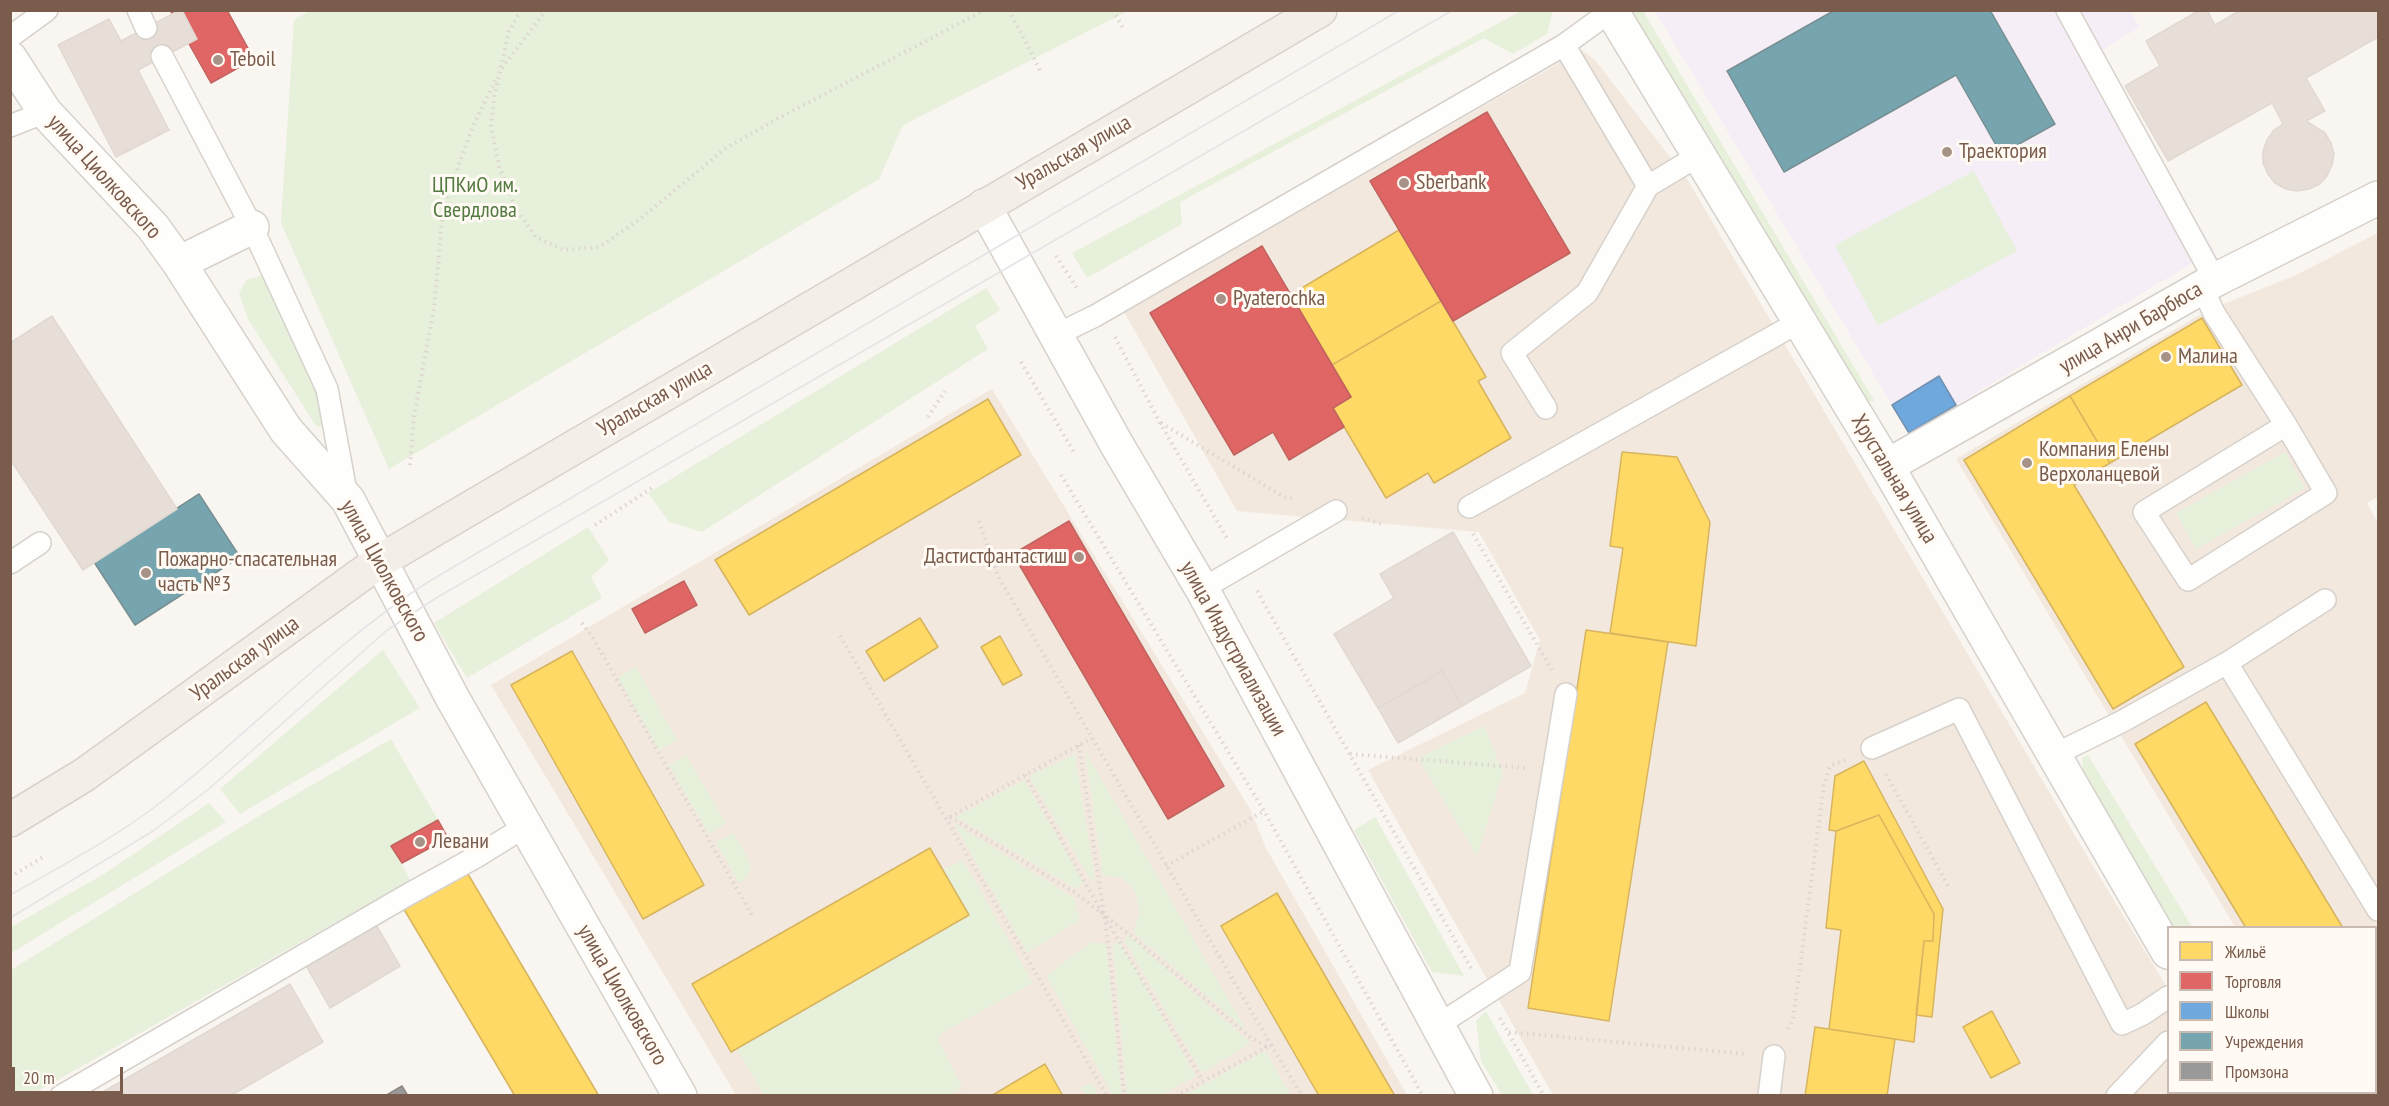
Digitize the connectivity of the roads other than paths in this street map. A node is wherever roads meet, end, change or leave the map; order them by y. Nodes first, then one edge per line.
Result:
1 (47, 10) edge
2 (1320, 10) edge
3 (2067, 10) edge
4 (1611, 11) edge
5 (10, 37) edge
6 (1564, 45) junction
7 (162, 56) dead end
8 (10, 58) edge
9 (45, 112) junction
10 (10, 126) edge
11 (1698, 156) junction
12 (1648, 186) junction
13 (2379, 198) edge
14 (984, 206) junction
15 (252, 227) junction
16 (179, 263) junction
17 (2209, 284) junction
18 (1799, 322) junction
19 (1056, 335) junction
20 (1546, 408) dead end
21 (2286, 425) junction
22 (1887, 466) junction
23 (348, 500) junction
24 (1469, 507) dead end
25 (1336, 511) road end
26 (40, 543) dead end
27 (380, 561) junction
28 (10, 563) edge
29 (1202, 589) junction
30 (2325, 600) dead end
31 (2227, 663) junction
32 (1561, 686) road end
33 (1872, 748) road end
34 (2054, 755) junction
35 (10, 820) edge
36 (526, 826) junction
37 (2379, 910) edge
38 (2167, 949) edge
39 (2167, 997) edge
40 (1438, 1025) junction
41 (2167, 1044) edge
42 (1774, 1056) road end
43 (61, 1095) edge
44 (680, 1095) edge
45 (1476, 1095) edge
46 (1769, 1095) edge
47 (2117, 1095) edge

1 - 5 lane
2 - 14 main road, Уральская улица
3 - 17 lane
4 - 6 lane
4 - 11 street, Хрустальная улица
6 - 12 lane
6 - 19 lane
7 - 15 lane
8 - 9 street, улица Циолковского
9 - 10 lane
9 - 16 street, улица Циолковского
11 - 12 lane
11 - 18 street, Хрустальная улица
12 - 20 lane
13 - 17 street, улица Анри Барбюса
14 - 19 street, улица Индустриализации
14 - 27 main road, Уральская улица
15 - 16 street
15 - 23 lane
16 - 23 street, улица Циолковского
17 - 21 lane
17 - 22 street, улица Анри Барбюса
18 - 22 street, Хрустальная улица
18 - 24 lane
19 - 29 street, улица Индустриализации
21 - 21 lane
22 - 34 street, Хрустальная улица
23 - 27 street, улица Циолковского
25 - 29 lane
26 - 28 lane
27 - 35 main road, Уральская улица
27 - 36 street, улица Циолковского
29 - 40 street, улица Индустриализации
30 - 31 lane
31 - 34 lane
31 - 37 lane
32 - 40 lane
33 - 39 lane
34 - 38 street, Хрустальная улица
36 - 43 lane
36 - 44 street, улица Циолковского
40 - 45 street, улица Индустриализации
41 - 47 lane
42 - 46 lane

